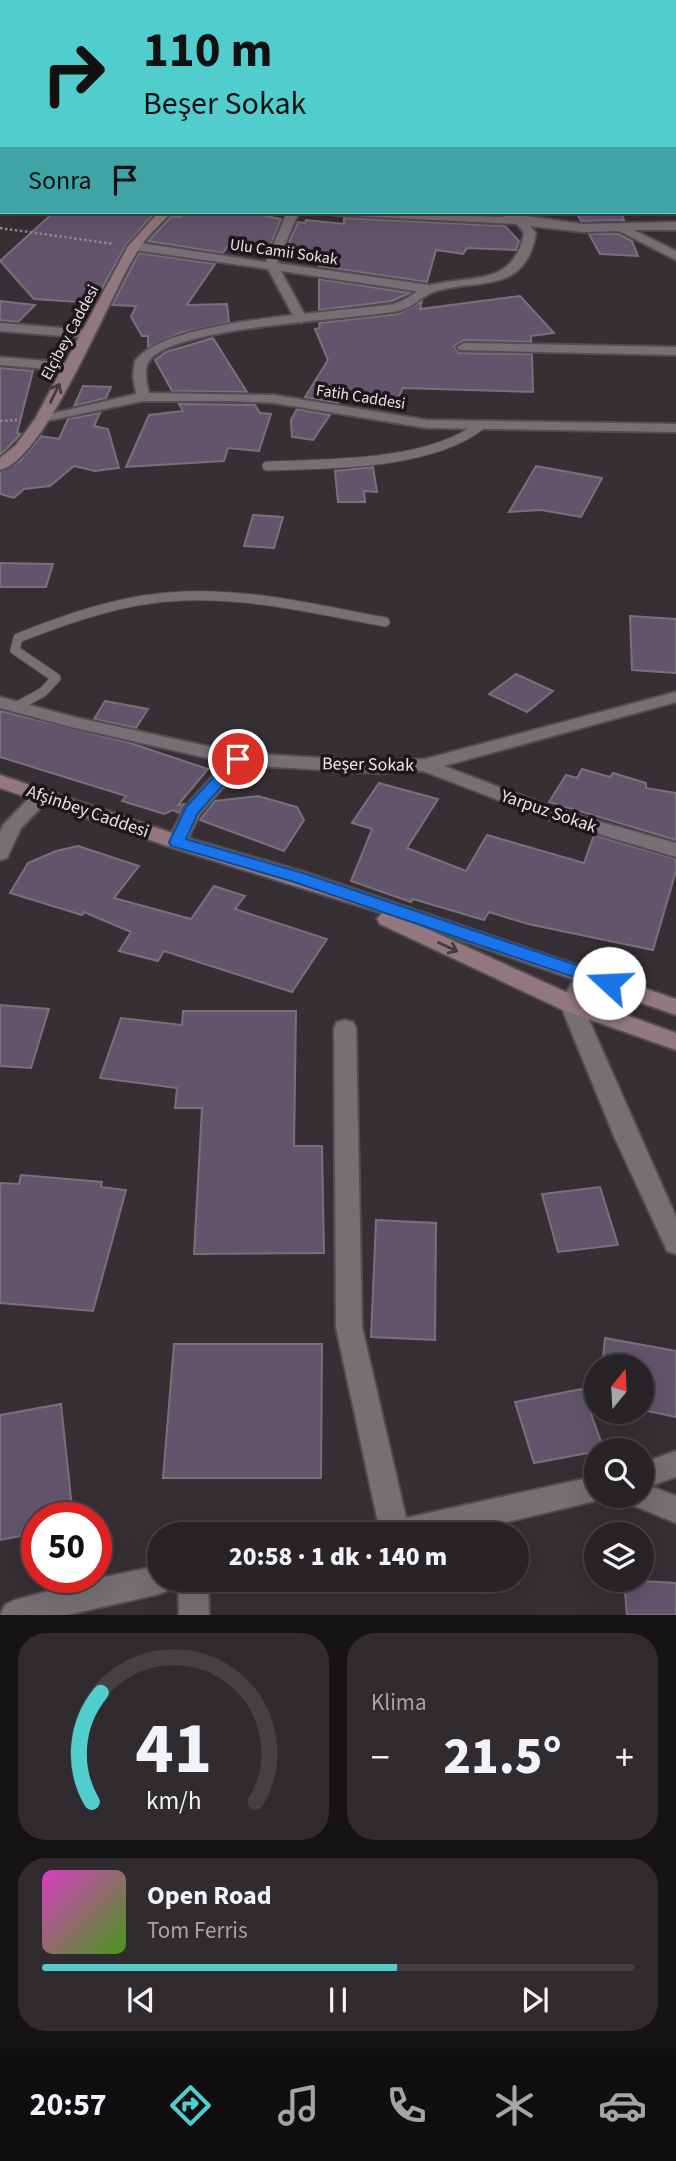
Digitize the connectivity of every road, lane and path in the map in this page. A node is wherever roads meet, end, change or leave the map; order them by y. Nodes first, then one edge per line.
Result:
1 (163, 214) edge
2 (292, 214) edge
3 (376, 214) edge
4 (508, 214) edge
5 (520, 221) junction
6 (676, 226) edge
7 (0, 228) edge
8 (622, 229) junction
9 (134, 246) junction
10 (676, 256) edge
11 (271, 264) junction
12 (429, 289) junction
13 (301, 319) junction
14 (0, 327) edge
15 (87, 334) junction
16 (464, 347) dead end
17 (676, 351) edge
18 (0, 360) edge
19 (69, 367) junction
20 (144, 397) junction
21 (42, 420) junction
22 (481, 425) junction
23 (676, 428) edge
24 (0, 466) edge
25 (267, 466) dead end
26 (385, 622) dead end
27 (676, 697) edge
28 (8, 704) edge
29 (238, 759) junction
30 (425, 765) junction
31 (0, 781) edge
32 (43, 794) junction
33 (177, 842) junction
34 (676, 850) edge
35 (0, 853) edge
36 (297, 877) junction
37 (587, 975) junction
38 (571, 1004) junction
39 (676, 1007) edge
40 (345, 1028) dead end
41 (676, 1042) edge
42 (676, 1244) edge
43 (676, 1464) edge
44 (654, 1472) edge
45 (584, 1492) edge
46 (654, 1501) edge
47 (676, 1510) edge
48 (390, 1522) edge
49 (447, 1522) edge
50 (147, 1582) edge
51 (193, 1592) edge
52 (15, 1615) edge
53 (194, 1615) edge

1 - 9 main road, Elçibey Caddesi
2 - 11 street
3 - 5 street
4 - 5 street
5 - 8 street
5 - 12 street
6 - 8 street
7 - 9 path
8 - 10 street
9 - 11 street, Ulu Camii Sokak
9 - 15 main road, Elçibey Caddesi
11 - 12 street, Ulu Camii Sokak
11 - 13 street
12 - 13 street
13 - 20 street
14 - 15 street
15 - 19 main road, Elçibey Caddesi
16 - 17 street
18 - 19 street
21 -> 19 main road, Elçibey Caddesi
20 - 21 street, Fatih Caddesi
20 - 22 street, Fatih Caddesi
21 - 24 main road, Elçibey Caddesi
22 - 23 street, Fatih Caddesi
22 - 25 lane
26 - 28 lane
27 - 30 street, Beşer Sokak
28 - 29 street, Beşer Sokak
29 - 30 street, Beşer Sokak
29 - 33 street
30 - 34 street, Yarpuz Sokak
31 - 32 main road, Afşinbey Caddesi
32 - 33 main road, Afşinbey Caddesi
32 - 35 street
33 - 36 main road, Afşinbey Caddesi
36 - 37 main road, Afşinbey Caddesi
36 -> 38 main road, Afşinbey Caddesi
37 - 38 street
37 - 39 main road, Afşinbey Caddesi
38 - 41 main road, Afşinbey Caddesi
38 - 42 street
40 - 48 street
43 - 44 street
45 - 49 street
46 - 47 street
50 - 52 street
51 - 53 street

